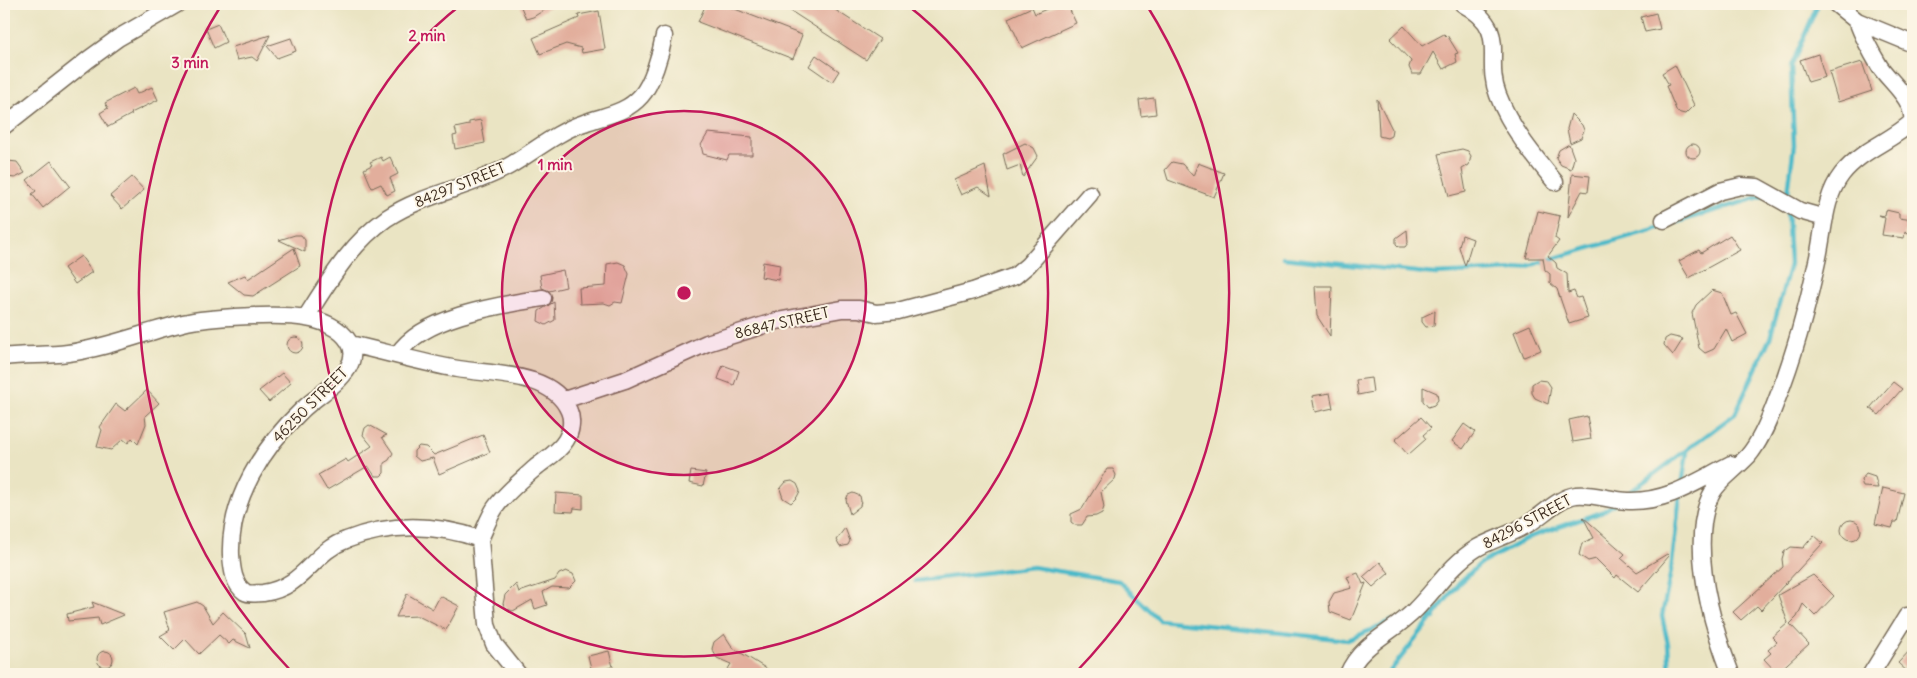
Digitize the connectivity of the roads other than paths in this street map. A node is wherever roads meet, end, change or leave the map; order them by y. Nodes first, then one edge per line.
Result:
1 (177, 4) edge
2 (1463, 4) edge
3 (1836, 4) edge
4 (1857, 21) junction
5 (664, 36) dead end
6 (1913, 44) edge
7 (4, 126) edge
8 (1555, 182) dead end
9 (1090, 194) dead end
10 (1825, 218) junction
11 (1664, 220) dead end
12 (544, 298) dead end
13 (306, 318) junction
14 (350, 344) junction
15 (398, 354) junction
16 (4, 358) edge
17 (564, 400) junction
18 (1748, 455) junction
19 (480, 539) junction
20 (1907, 616) dead end
21 (518, 674) edge
22 (1348, 674) edge
23 (1732, 674) edge
24 (1871, 674) edge

1 - 7 street
2 - 8 street
3 - 4 street
4 - 6 street
4 - 10 street
5 - 13 street, 84297 STREET
9 - 17 street, 86847 STREET
10 - 11 street
10 - 18 street
12 - 15 street
13 - 14 street
13 - 16 street
14 - 15 street
14 - 19 street, 46250 STREET
15 - 17 street
17 - 19 street
18 - 22 street, 84296 STREET
18 - 23 street
19 - 21 street
20 - 24 street

